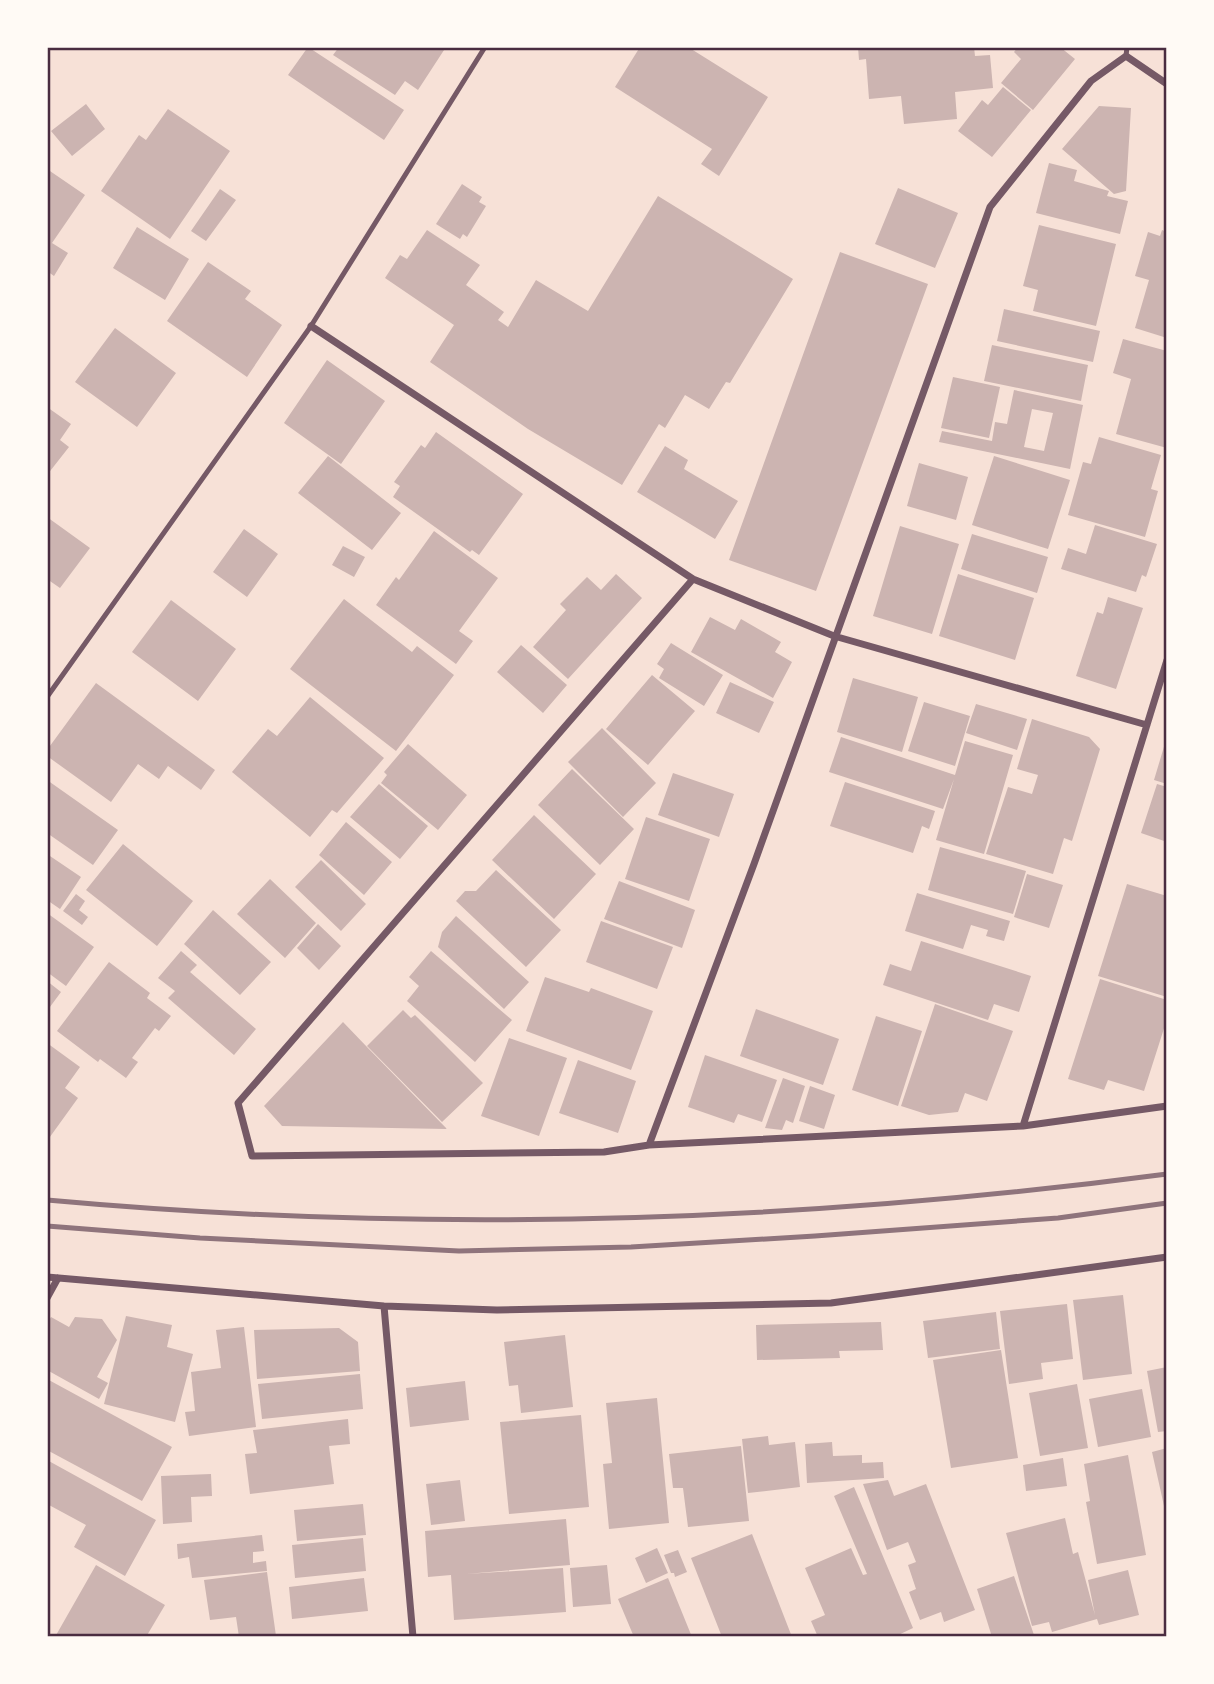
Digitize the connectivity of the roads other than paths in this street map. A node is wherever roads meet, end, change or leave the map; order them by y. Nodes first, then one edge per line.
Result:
1 (485, 47) edge
2 (1126, 52) edge
3 (1167, 84) edge
4 (312, 326) junction
5 (693, 579) junction
6 (834, 636) junction
7 (1167, 660) edge
8 (47, 697) edge
9 (1147, 725) junction
10 (1167, 1106) edge
11 (1023, 1126) junction
12 (649, 1145) junction
13 (1167, 1257) edge
14 (47, 1277) edge
15 (58, 1278) junction
16 (47, 1298) edge
17 (384, 1306) junction
18 (412, 1637) edge

1 - 4 lane
2 - 3 street
2 - 6 street
4 - 5 street
4 - 8 lane
5 - 6 street
5 - 12 street
6 - 9 street
6 - 12 street
7 - 9 street
9 - 11 street
10 - 11 street
11 - 12 street
13 - 17 street
14 - 15 street
15 - 16 street
15 - 17 street
17 - 18 street

